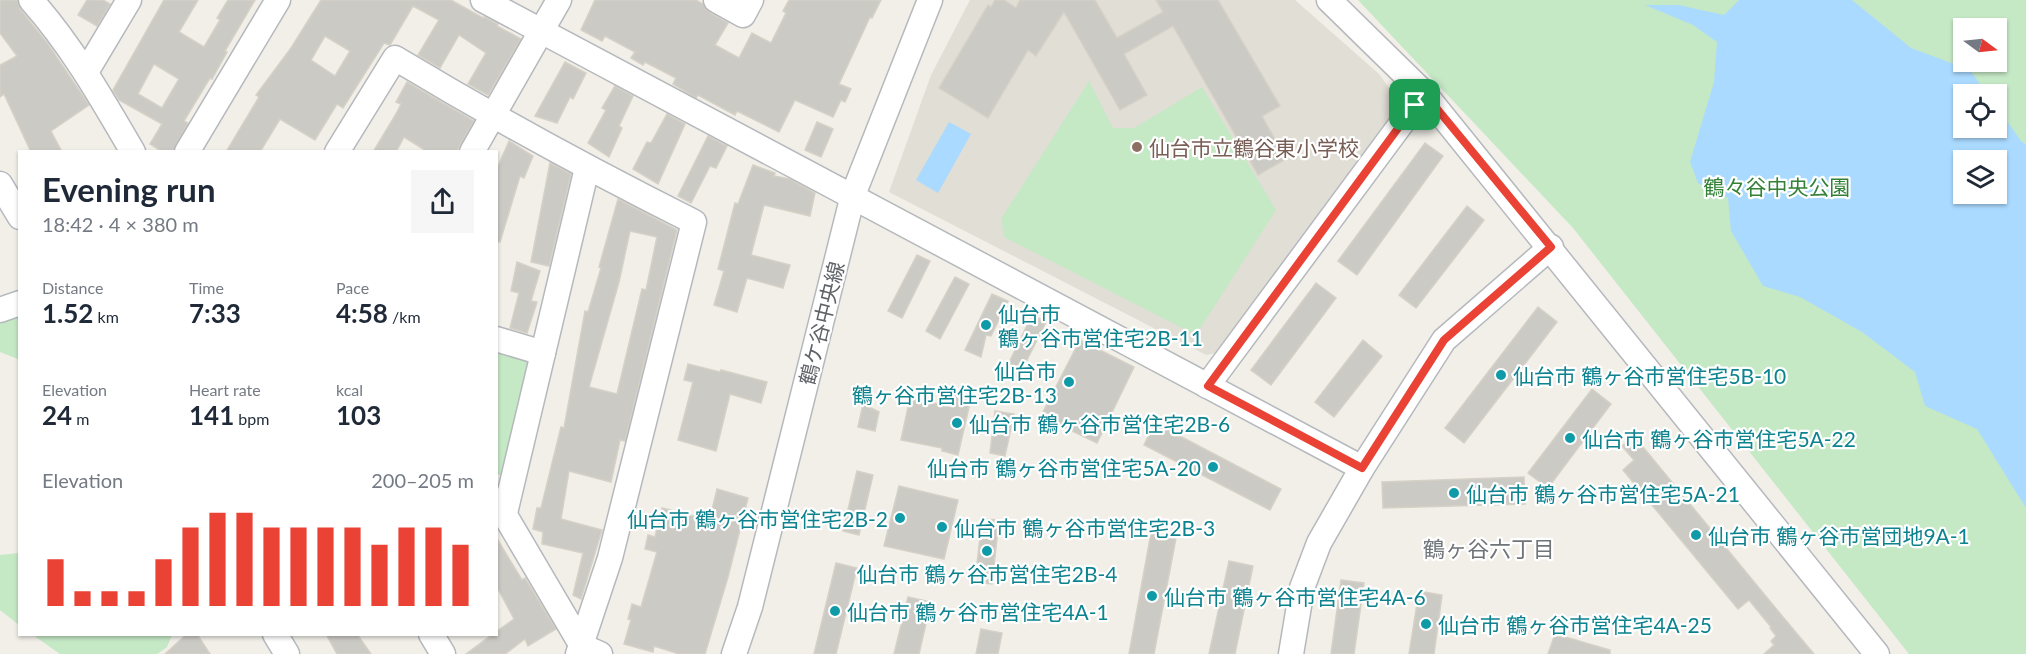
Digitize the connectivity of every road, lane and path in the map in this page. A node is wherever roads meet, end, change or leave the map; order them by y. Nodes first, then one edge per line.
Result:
1 (31, 0) edge
2 (129, 0) edge
3 (278, 0) edge
4 (483, 0) edge
5 (559, 0) edge
6 (716, 0) edge
7 (751, 0) edge
8 (930, 0) edge
9 (1329, 0) edge
10 (541, 31) junction
11 (86, 72) junction
12 (1424, 93) junction
13 (492, 116) junction
14 (132, 150) edge
15 (188, 150) edge
16 (338, 150) edge
17 (473, 150) edge
18 (587, 168) junction
19 (0, 183) edge
20 (853, 195) junction
21 (18, 214) edge
22 (1551, 247) junction
23 (18, 304) edge
24 (0, 310) edge
25 (498, 340) edge
26 (543, 353) junction
27 (1208, 386) junction
28 (1362, 468) junction
29 (501, 507) edge
30 (276, 636) edge
31 (432, 636) edge
32 (587, 651) edge
33 (287, 654) edge
34 (443, 654) edge
35 (734, 654) edge
36 (1291, 654) edge
37 (1877, 654) edge

1 - 11 street
2 - 11 street
3 - 15 street
4 - 10 street
5 - 10 street
6 - 7 street
8 - 20 street, 鶴ケ谷中央線
9 - 12 street
10 - 13 street
10 - 20 street
11 - 14 street
12 - 22 street
12 - 27 street
13 - 16 street
13 - 17 street
13 - 18 street
18 - 26 street
18 - 32 street
19 - 21 street
20 - 27 street
20 - 35 street, 鶴ケ谷中央線
22 - 28 street
22 - 37 street
23 - 24 street
25 - 26 street
26 - 29 street
27 - 28 street
28 - 36 street
29 - 32 street
30 - 33 street
31 - 34 street

